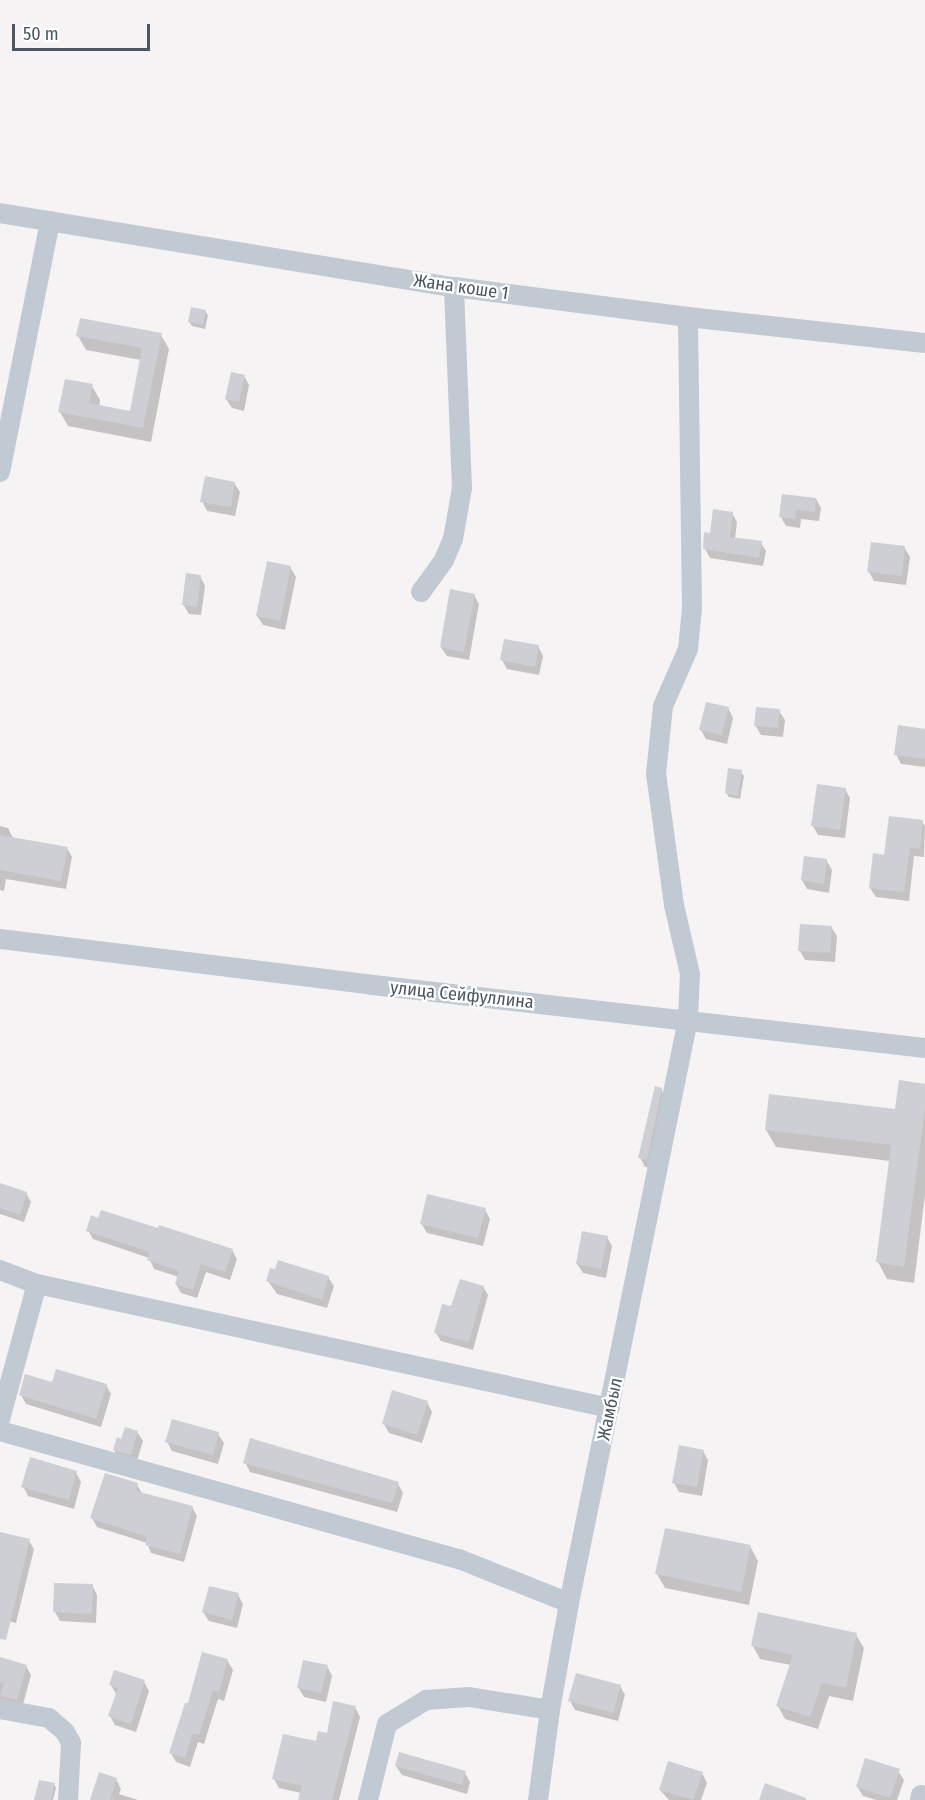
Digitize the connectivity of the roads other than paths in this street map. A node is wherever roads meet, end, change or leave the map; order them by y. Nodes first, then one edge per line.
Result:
1 (0, 213) edge
2 (50, 221) junction
3 (454, 287) junction
4 (688, 317) junction
5 (925, 343) edge
6 (0, 472) edge
7 (421, 592) dead end
8 (0, 939) edge
9 (688, 1019) junction
10 (925, 1048) edge
11 (0, 1270) edge
12 (37, 1284) junction
13 (610, 1408) junction
14 (0, 1419) edge
15 (0, 1431) edge
16 (569, 1603) junction
17 (0, 1709) edge
18 (550, 1710) junction
19 (68, 1800) edge
20 (368, 1800) edge
21 (538, 1800) edge

1 - 2 street, Жана коше 1
2 - 3 street, Жана коше 1
2 - 6 street
3 - 4 street, Жана коше 1
3 - 7 street
4 - 5 street, Жана коше 1
4 - 9 street, Жамбыл
8 - 9 street, улица Сейфуллина
9 - 10 street, улица Сейфуллина
9 - 13 street, Жамбыл
11 - 12 street
12 - 13 street
12 - 14 street
13 - 16 street, Жамбыл
15 - 16 street
16 - 18 street, Жамбыл
17 - 19 street
18 - 20 street
18 - 21 street, Жамбыл

